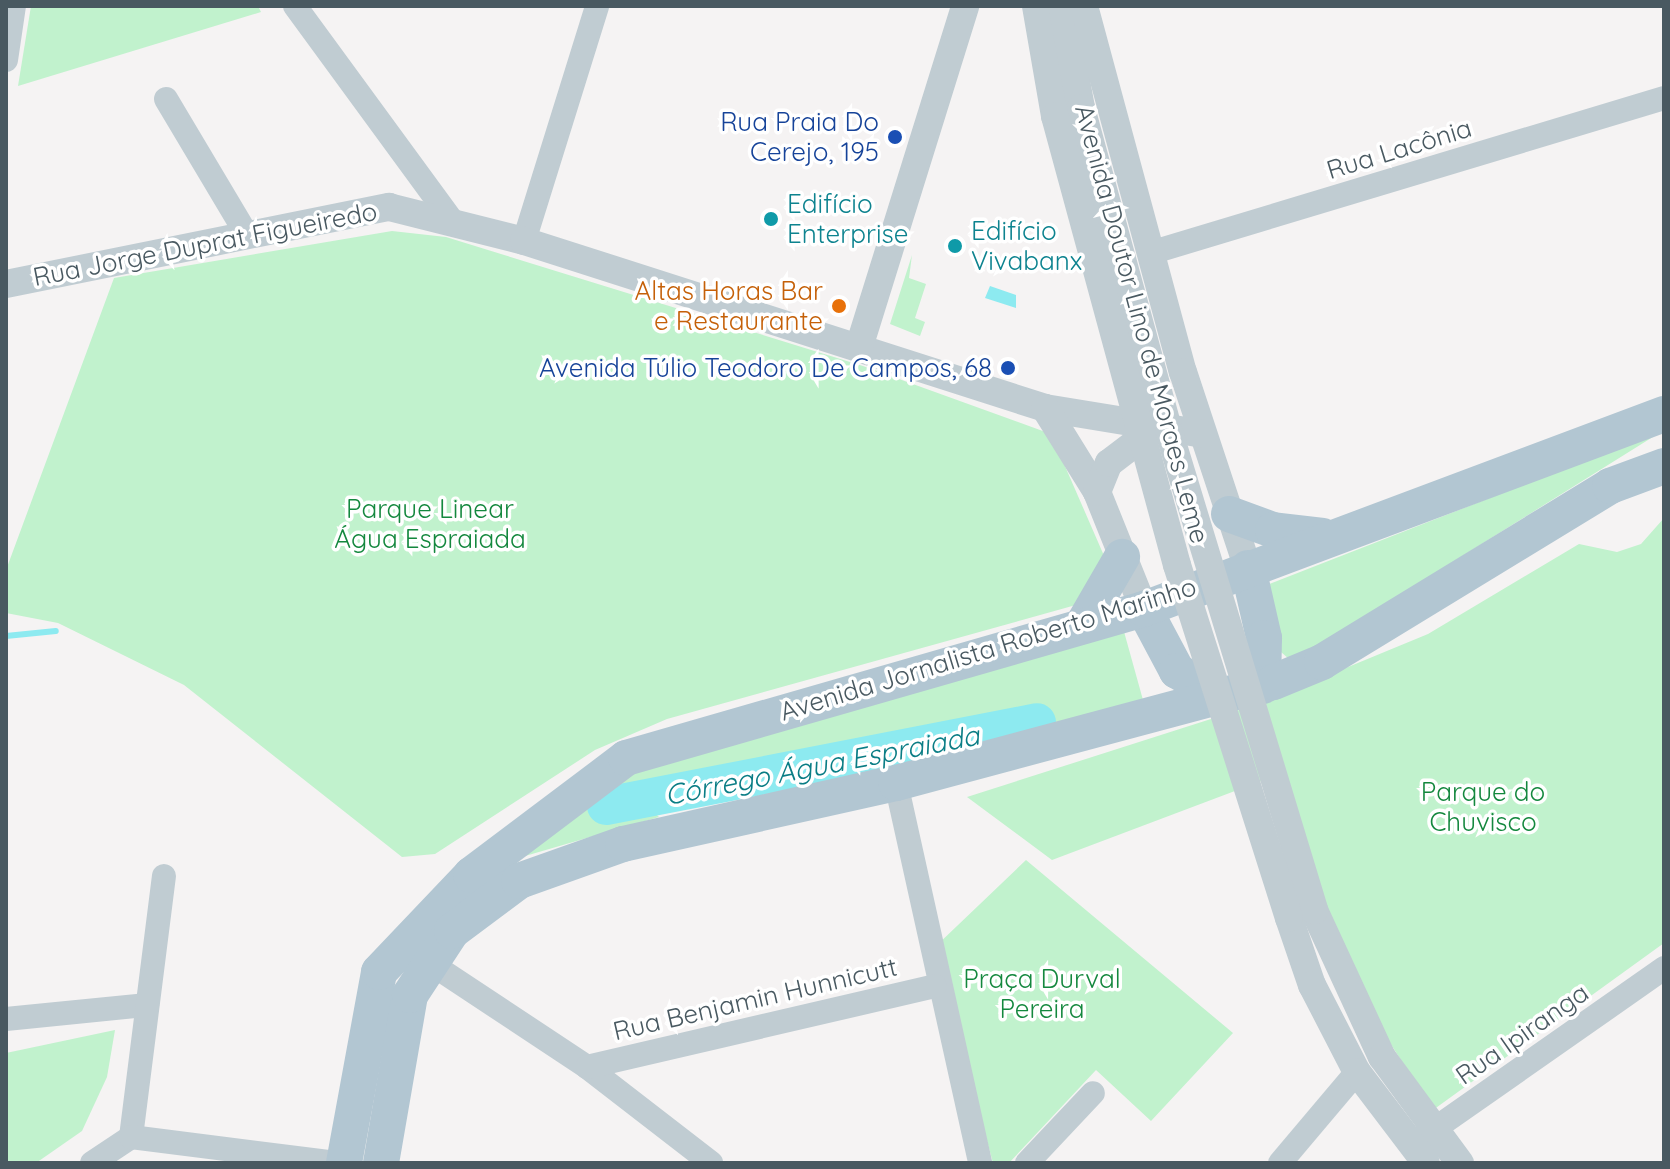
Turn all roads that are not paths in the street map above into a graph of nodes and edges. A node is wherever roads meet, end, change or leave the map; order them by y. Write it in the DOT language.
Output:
graph roads {
  1 [pos="14,6"];
  2 [pos="295,6"];
  3 [pos="597,6"];
  4 [pos="1084,6"];
  5 [pos="967,7"];
  6 [pos="1041,7"];
  7 [pos="6,60"];
  8 [pos="1664,98"];
  9 [pos="166,99"];
  10 [pos="451,219"];
  11 [pos="246,233"];
  12 [pos="524,241"];
  13 [pos="1150,253"];
  14 [pos="6,284"];
  15 [pos="860,344"];
  16 [pos="1045,408"];
  17 [pos="1664,414"];
  18 [pos="1155,428"];
  19 [pos="1203,434"];
  20 [pos="1664,466"];
  21 [pos="1097,492"];
  22 [pos="1229,514"];
  23 [pos="1329,537"];
  24 [pos="1122,557"];
  25 [pos="1248,568"];
  26 [pos="1144,609"];
  27 [pos="1082,626"];
  28 [pos="1263,686"];
  29 [pos="1224,698"];
  30 [pos="896,783"];
  31 [pos="164,876"];
  32 [pos="1301,914"];
  33 [pos="427,961"];
  34 [pos="1664,968"];
  35 [pos="935,986"];
  36 [pos="147,1005"];
  37 [pos="6,1019"];
  38 [pos="587,1067"];
  39 [pos="1357,1072"];
  40 [pos="1093,1093"];
  41 [pos="131,1137"];
  42 [pos="1424,1146"];
  43 [pos="92,1163"];
  44 [pos="341,1163"];
  45 [pos="381,1163"];
  46 [pos="711,1163"];
  47 [pos="980,1163"];
  48 [pos="1027,1163"];
  49 [pos="1280,1163"];
  50 [pos="1460,1163"];
  1 -- 7 [label="street"];
  2 -- 10 [label="street"];
  3 -- 12 [label="street"];
  4 -- 13 [label="street, Avenida Doutor Lino de Moraes Leme"];
  5 -- 15 [label="street"];
  6 -- 32 [label="street, Avenida Doutor Lino de Moraes Leme, bridge"];
  8 -- 13 [label="street, Rua Lacônia"];
  9 -- 11 [label="street"];
  10 -- 11 [label="street, Rua Jorge Duprat Figueiredo"];
  10 -- 12 [label="street, Rua Jorge Duprat Figueiredo"];
  11 -- 14 [label="street, Rua Jorge Duprat Figueiredo"];
  12 -- 15 [label="street, Rua Jorge Duprat Figueiredo"];
  13 -- 19 [label="street, Avenida Doutor Lino de Moraes Leme"];
  15 -- 16 [label="street, Rua Jorge Duprat Figueiredo"];
  16 -- 18 [label="street, Rua Jorge Duprat Figueiredo"];
  16 -- 21 [label="street"];
  17 -- 23 [label="main road, Avenida Jornalista Roberto Marinho"];
  18 -- 19 [label="street, Rua Jorge Duprat Figueiredo"];
  18 -- 21 [label="street"];
  19 -- 22 [label="street, Avenida Doutor Lino de Moraes Leme"];
  20 -- 28 [label="main road"];
  21 -- 24 [label="street"];
  22 -- 23 [label="main road"];
  22 -- 25 [label="street, Avenida Doutor Lino de Moraes Leme"];
  23 -- 25 [label="main road, Avenida Jornalista Roberto Marinho"];
  24 -- 26 [label="street"];
  24 -- 27 [label="main road"];
  25 -- 26 [label="main road, Avenida Jornalista Roberto Marinho"];
  25 -- 28 [label="main road"];
  26 -- 27 [label="main road, Avenida Jornalista Roberto Marinho"];
  26 -- 29 [label="main road"];
  27 -- 44 [label="main road, Avenida Jornalista Roberto Marinho"];
  28 -- 29 [label="main road"];
  29 -- 30 [label="main road"];
  30 -- 33 [label="main road"];
  30 -- 35 [label="street"];
  31 -- 36 [label="street"];
  32 -- 39 [label="street, Avenida Doutor Lino de Moraes Leme"];
  32 -- 42 [label="street, Avenida Doutor Lino de Moraes Leme"];
  33 -- 38 [label="street"];
  33 -- 45 [label="main road"];
  34 -- 42 [label="street, Rua Ipiranga"];
  35 -- 38 [label="street, Rua Benjamin Hunnicutt"];
  35 -- 47 [label="street"];
  36 -- 37 [label="street"];
  36 -- 41 [label="street"];
  38 -- 46 [label="street"];
  39 -- 42 [label="street, Avenida Doutor Lino de Moraes Leme"];
  39 -- 49 [label="street"];
  40 -- 48 [label="street"];
  41 -- 43 [label="street"];
  41 -- 44 [label="street"];
  42 -- 50 [label="street, Avenida Doutor Lino de Moraes Leme"];
}
